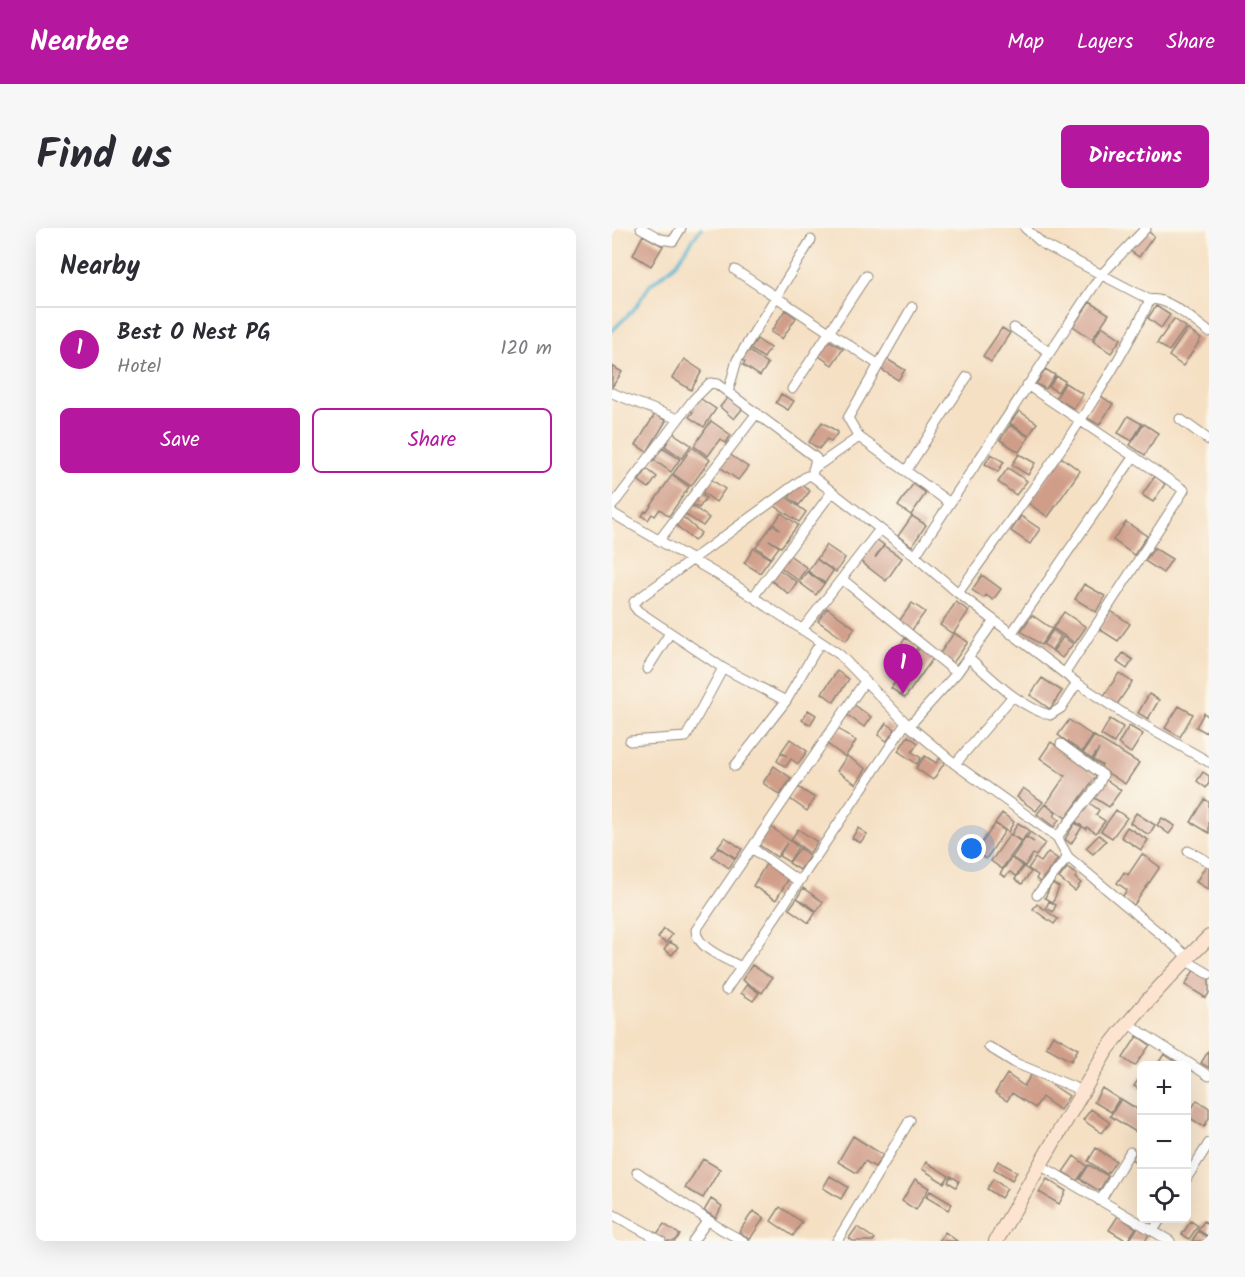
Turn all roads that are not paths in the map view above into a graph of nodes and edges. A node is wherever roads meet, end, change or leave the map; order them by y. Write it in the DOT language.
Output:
graph roads {
  1 [pos="641,228"];
  2 [pos="681,228"];
  3 [pos="1025,228"];
  4 [pos="1146,228"];
  5 [pos="811,240"];
  6 [pos="735,270"];
  7 [pos="1101,275"];
  8 [pos="866,276"];
  9 [pos="776,297"];
  10 [pos="1150,300"];
  11 [pos="912,307"];
  12 [pos="1014,328"];
  13 [pos="829,332"];
  14 [pos="1209,332"];
  15 [pos="1049,352"];
  16 [pos="879,365"];
  17 [pos="967,377"];
  18 [pos="1027,385"];
  19 [pos="792,389"];
  20 [pos="728,392"];
  21 [pos="612,393"];
  22 [pos="757,413"];
  23 [pos="1180,419"];
  24 [pos="678,420"];
  25 [pos="1081,420"];
  26 [pos="860,437"];
  27 [pos="1209,440"];
  28 [pos="1134,456"];
  29 [pos="906,471"];
  30 [pos="812,473"];
  31 [pos="832,492"];
  32 [pos="950,504"];
  33 [pos="612,506"];
  34 [pos="612,513"];
  35 [pos="880,529"];
  36 [pos="660,539"];
  37 [pos="915,556"];
  38 [pos="692,558"];
  39 [pos="842,579"];
  40 [pos="958,594"];
  41 [pos="753,597"];
  42 [pos="994,621"];
  43 [pos="802,630"];
  44 [pos="670,633"];
  45 [pos="1011,634"];
  46 [pos="820,643"];
  47 [pos="969,658"];
  48 [pos="723,668"];
  49 [pos="647,669"];
  50 [pos="957,673"];
  51 [pos="1065,673"];
  52 [pos="865,681"];
  53 [pos="1077,683"];
  54 [pos="1013,696"];
  55 [pos="786,701"];
  56 [pos="908,724"];
  57 [pos="630,741"];
  58 [pos="1061,744"];
  59 [pos="1209,762"];
  60 [pos="956,764"];
  61 [pos="735,766"];
  62 [pos="1057,837"];
  63 [pos="752,848"];
  64 [pos="1188,851"];
  65 [pos="1068,857"];
  66 [pos="1209,862"];
  67 [pos="798,881"];
  68 [pos="1037,895"];
  69 [pos="1209,938"];
  70 [pos="1187,959"];
  71 [pos="741,967"];
  72 [pos="1209,974"];
  73 [pos="726,990"];
  74 [pos="1127,1023"];
  75 [pos="989,1047"];
  76 [pos="1182,1061"];
  77 [pos="1191,1066"];
  78 [pos="1209,1076"];
  79 [pos="1083,1091"];
  80 [pos="910,1120"];
  81 [pos="1209,1143"];
  82 [pos="1130,1152"];
  83 [pos="1040,1165"];
  84 [pos="1191,1171"];
  85 [pos="637,1172"];
  86 [pos="1100,1201"];
  87 [pos="612,1214"];
  88 [pos="708,1220"];
  89 [pos="1156,1236"];
  90 [pos="661,1241"];
  91 [pos="693,1241"];
  92 [pos="743,1241"];
  93 [pos="837,1241"];
  94 [pos="996,1241"];
  95 [pos="1170,1241"];
  1 -- 2 [label="street"];
  3 -- 7 [label="street"];
  4 -- 7 [label="street"];
  5 -- 9 [label="street"];
  6 -- 9 [label="street"];
  7 -- 10 [label="street"];
  7 -- 15 [label="street"];
  8 -- 13 [label="street"];
  9 -- 13 [label="street"];
  9 -- 20 [label="street"];
  10 -- 14 [label="street"];
  10 -- 25 [label="street"];
  11 -- 16 [label="street"];
  12 -- 15 [label="street"];
  13 -- 16 [label="street"];
  13 -- 19 [label="street"];
  15 -- 18 [label="street"];
  16 -- 26 [label="street"];
  17 -- 29 [label="street"];
  18 -- 25 [label="street"];
  18 -- 32 [label="street"];
  20 -- 22 [label="street"];
  20 -- 24 [label="street"];
  21 -- 24 [label="street"];
  22 -- 30 [label="street"];
  22 -- 36 [label="street"];
  23 -- 27 [label="street"];
  24 -- 33 [label="street"];
  25 -- 28 [label="street"];
  25 -- 40 [label="street"];
  26 -- 29 [label="street"];
  26 -- 30 [label="street"];
  28 -- 45 [label="street"];
  28 -- 51 [label="street"];
  29 -- 32 [label="street"];
  30 -- 31 [label="street"];
  30 -- 38 [label="street"];
  31 -- 35 [label="street"];
  31 -- 41 [label="street"];
  32 -- 37 [label="street"];
  34 -- 36 [label="street"];
  35 -- 37 [label="street"];
  35 -- 39 [label="street"];
  36 -- 38 [label="street"];
  37 -- 40 [label="street"];
  38 -- 41 [label="street"];
  38 -- 44 [label="street"];
  39 -- 43 [label="street"];
  39 -- 50 [label="street"];
  40 -- 42 [label="street"];
  41 -- 43 [label="street"];
  42 -- 45 [label="street"];
  42 -- 47 [label="street"];
  43 -- 46 [label="street"];
  44 -- 48 [label="street"];
  44 -- 49 [label="street"];
  45 -- 51 [label="street"];
  46 -- 52 [label="street"];
  46 -- 55 [label="street"];
  47 -- 50 [label="street"];
  47 -- 54 [label="street"];
  48 -- 55 [label="street"];
  48 -- 57 [label="street"];
  50 -- 56 [label="street"];
  51 -- 53 [label="street"];
  52 -- 56 [label="street"];
  52 -- 63 [label="street"];
  53 -- 54 [label="street"];
  53 -- 59 [label="street"];
  54 -- 60 [label="street"];
  55 -- 61 [label="street"];
  56 -- 60 [label="street"];
  56 -- 67 [label="street"];
  58 -- 62 [label="street"];
  60 -- 62 [label="street"];
  62 -- 65 [label="street"];
  63 -- 67 [label="street"];
  63 -- 71 [label="street"];
  64 -- 66 [label="street"];
  65 -- 68 [label="street"];
  65 -- 70 [label="street"];
  67 -- 71 [label="street"];
  69 -- 70 [label="main road"];
  70 -- 72 [label="street"];
  70 -- 74 [label="main road"];
  71 -- 73 [label="street"];
  74 -- 76 [label="street"];
  74 -- 79 [label="main road"];
  75 -- 79 [label="street"];
  77 -- 78 [label="street"];
  79 -- 83 [label="main road"];
  80 -- 93 [label="street"];
  81 -- 84 [label="street"];
  82 -- 86 [label="street"];
  83 -- 86 [label="street"];
  83 -- 94 [label="main road"];
  85 -- 88 [label="street"];
  86 -- 89 [label="street"];
  87 -- 90 [label="street"];
  88 -- 91 [label="street"];
  88 -- 92 [label="street"];
  89 -- 95 [label="street"];
}
